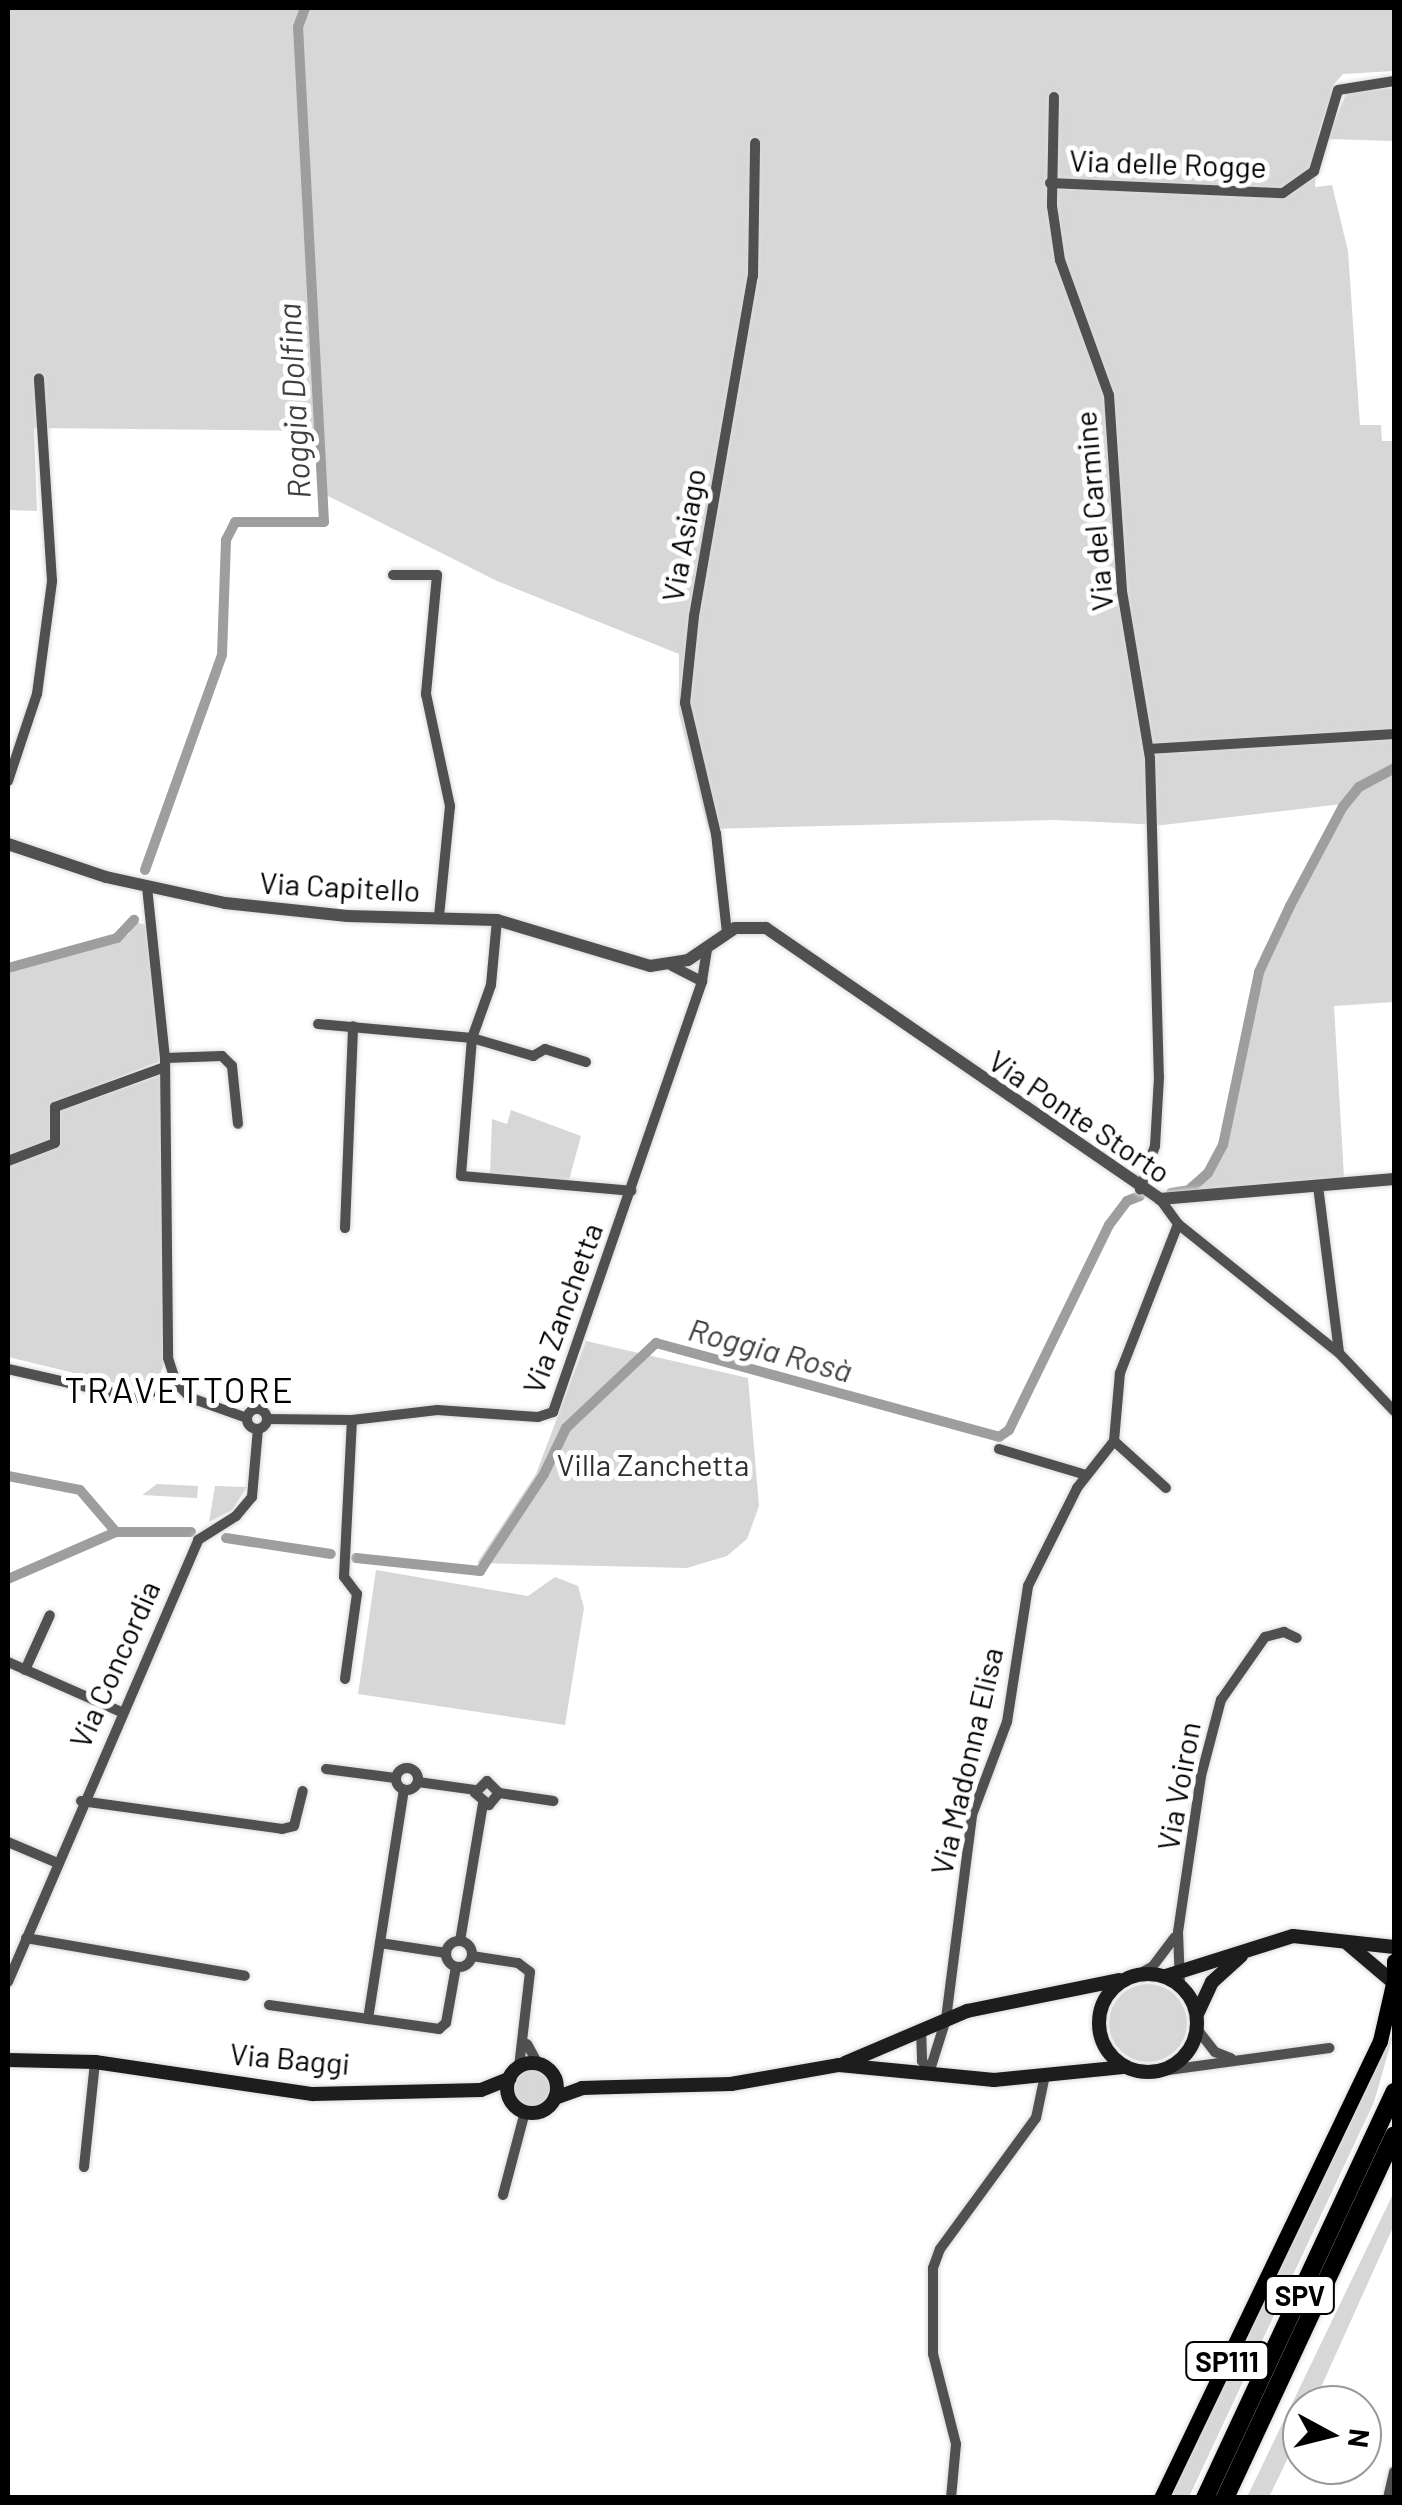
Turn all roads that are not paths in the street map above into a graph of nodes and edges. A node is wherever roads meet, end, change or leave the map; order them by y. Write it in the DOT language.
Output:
graph roads {
  1 [pos="1394,81"];
  2 [pos="1054,97"];
  3 [pos="755,143"];
  4 [pos="1050,183"];
  5 [pos="38,378"];
  6 [pos="393,575"];
  7 [pos="1394,734"];
  8 [pos="1148,749"];
  9 [pos="8,781"];
  10 [pos="8,844"];
  11 [pos="147,887"];
  12 [pos="439,917"];
  13 [pos="498,920"];
  14 [pos="728,933"];
  15 [pos="707,948"];
  16 [pos="672,966"];
  17 [pos="702,981"];
  18 [pos="318,1024"];
  19 [pos="353,1026"];
  20 [pos="472,1038"];
  21 [pos="586,1062"];
  22 [pos="165,1063"];
  23 [pos="238,1124"];
  24 [pos="8,1161"];
  25 [pos="1394,1180"];
  26 [pos="1318,1186"];
  27 [pos="1140,1189"];
  28 [pos="631,1191"];
  29 [pos="1160,1199"];
  30 [pos="1178,1224"];
  31 [pos="345,1228"];
  32 [pos="1339,1353"];
  33 [pos="8,1369"];
  34 [pos="176,1383"];
  35 [pos="1394,1411"];
  36 [pos="247,1418"];
  37 [pos="267,1419"];
  38 [pos="352,1420"];
  39 [pos="258,1429"];
  40 [pos="1114,1441"];
  41 [pos="999,1450"];
  42 [pos="1086,1475"];
  43 [pos="1166,1488"];
  44 [pos="50,1615"];
  45 [pos="1297,1638"];
  46 [pos="8,1662"];
  47 [pos="26,1670"];
  48 [pos="344,1678"];
  49 [pos="119,1711"];
  50 [pos="326,1769"];
  51 [pos="396,1778"];
  52 [pos="418,1782"];
  53 [pos="404,1790"];
  54 [pos="476,1790"];
  55 [pos="303,1791"];
  56 [pos="498,1793"];
  57 [pos="81,1801"];
  58 [pos="553,1801"];
  59 [pos="483,1804"];
  60 [pos="8,1842"];
  61 [pos="55,1862"];
  62 [pos="1178,1932"];
  63 [pos="26,1938"];
  64 [pos="460,1941"];
  65 [pos="1343,1941"];
  66 [pos="380,1944"];
  67 [pos="1258,1944"];
  68 [pos="1394,1946"];
  69 [pos="446,1952"];
  70 [pos="1177,1952"];
  71 [pos="472,1956"];
  72 [pos="1394,1961"];
  73 [pos="456,1967"];
  74 [pos="1200,1967"];
  75 [pos="245,1976"];
  76 [pos="1131,1977"];
  77 [pos="1174,1978"];
  78 [pos="8,1982"];
  79 [pos="1394,1984"];
  80 [pos="269,2004"];
  81 [pos="368,2019"];
  82 [pos="946,2019"];
  83 [pos="1197,2022"];
  84 [pos="1394,2022"];
  85 [pos="921,2029"];
  86 [pos="526,2038"];
  87 [pos="1380,2041"];
  88 [pos="1329,2048"];
  89 [pos="8,2060"];
  90 [pos="1237,2060"];
  91 [pos="95,2062"];
  92 [pos="538,2064"];
  93 [pos="840,2066"];
  94 [pos="1126,2066"];
  95 [pos="930,2070"];
  96 [pos="1161,2070"];
  97 [pos="514,2072"];
  98 [pos="1045,2075"];
  99 [pos="555,2078"];
  100 [pos="582,2088"];
  101 [pos="480,2090"];
  102 [pos="1394,2092"];
  103 [pos="555,2098"];
  104 [pos="510,2100"];
  105 [pos="526,2112"];
  106 [pos="1394,2136"];
  107 [pos="84,2167"];
  108 [pos="502,2195"];
  109 [pos="1394,2472"];
  110 [pos="951,2498"];
  111 [pos="1161,2498"];
  112 [pos="1205,2498"];
  113 [pos="1225,2498"];
  114 [pos="1388,2498"];
  1 -- 4 [label="street, Via delle Rogge"];
  2 -- 4 [label="street, Via del Carmine"];
  3 -- 14 [label="street, Via Asiago"];
  4 -- 8 [label="street, Via del Carmine"];
  5 -- 9 [label="street"];
  6 -- 12 [label="street"];
  7 -- 8 [label="street"];
  8 -- 27 [label="street, Via del Carmine"];
  10 -- 11 [label="street, Via Capitello"];
  11 -- 12 [label="street, Via Capitello"];
  11 -- 22 [label="street"];
  12 -- 13 [label="street, Via Capitello"];
  13 -- 16 [label="street, Via Capitello"];
  13 -- 20 [label="street"];
  14 -- 15 [label="street"];
  14 -- 27 [label="street, Via Ponte Storto"];
  15 -- 16 [label="street"];
  15 -- 17 [label="street, Via Zanchetta"];
  16 -- 17 [label="street, Via Capitello"];
  17 -- 28 [label="street, Via Zanchetta"];
  18 -- 19 [label="street"];
  19 -- 20 [label="street"];
  19 -- 31 [label="street"];
  20 -- 21 [label="street"];
  20 -- 28 [label="street"];
  22 -- 23 [label="street"];
  22 -- 24 [label="street"];
  22 -- 34 [label="street"];
  25 -- 26 [label="street"];
  26 -- 29 [label="street"];
  26 -- 32 [label="street"];
  27 -- 29 [label="street, Via Ponte Storto"];
  28 -- 38 [label="street, Via Zanchetta"];
  29 -- 30 [label="street, Via Ponte Storto"];
  30 -- 32 [label="street, Via Ponte Storto"];
  30 -- 40 [label="street"];
  32 -- 35 [label="street, Via Ponte Storto"];
  33 -- 34 [label="street"];
  34 -- 36 [label="street"];
  36 -- 37 [label="street, Via Zanchetta"];
  36 -- 39 [label="street"];
  37 -- 38 [label="street, Via Zanchetta"];
  37 -- 39 [label="street"];
  38 -- 48 [label="street"];
  39 -- 49 [label="street, Via Concordia"];
  40 -- 42 [label="street, Via Madonna Elisa"];
  40 -- 43 [label="street"];
  41 -- 42 [label="street"];
  42 -- 82 [label="street, Via Madonna Elisa"];
  44 -- 47 [label="street"];
  45 -- 62 [label="street, Via Voiron"];
  46 -- 47 [label="street"];
  47 -- 49 [label="street"];
  49 -- 57 [label="street, Via Concordia"];
  50 -- 51 [label="street"];
  51 -- 52 [label="street"];
  51 -- 53 [label="street"];
  52 -- 53 [label="street"];
  52 -- 54 [label="street"];
  53 -- 66 [label="street"];
  54 -- 56 [label="street"];
  54 -- 59 [label="street"];
  55 -- 57 [label="street"];
  56 -- 58 [label="street"];
  56 -- 59 [label="street"];
  57 -- 61 [label="street, Via Concordia"];
  59 -- 64 [label="street"];
  60 -- 61 [label="street"];
  61 -- 63 [label="street, Via Concordia"];
  62 -- 70 [label="street, Via Voiron"];
  62 -- 76 [label="street"];
  63 -- 75 [label="street"];
  63 -- 78 [label="street, Via Concordia"];
  64 -- 69 [label="street"];
  64 -- 71 [label="street"];
  65 -- 67 [label="main road"];
  65 -- 68 [label="main road"];
  65 -- 79 [label="main road"];
  66 -- 69 [label="street"];
  66 -- 81 [label="street"];
  67 -- 74 [label="main road"];
  67 -- 83 [label="main road"];
  69 -- 73 [label="street"];
  70 -- 74 [label="street"];
  70 -- 77 [label="street, Via Voiron"];
  71 -- 73 [label="street"];
  71 -- 86 [label="street"];
  72 -- 79 [label="main road, SP111"];
  73 -- 81 [label="street"];
  74 -- 77 [label="main road"];
  76 -- 77 [label="main road"];
  76 -- 82 [label="main road"];
  76 -- 94 [label="main road"];
  77 -- 83 [label="main road"];
  79 -- 87 [label="main road, SP111"];
  80 -- 81 [label="street"];
  82 -- 85 [label="main road"];
  82 -- 95 [label="street, Via Madonna Elisa"];
  83 -- 90 [label="street"];
  83 -- 96 [label="main road"];
  84 -- 87 [label="main road, SP111"];
  85 -- 93 [label="main road"];
  85 -- 95 [label="street"];
  86 -- 92 [label="street"];
  86 -- 97 [label="street"];
  87 -- 111 [label="main road, SP111"];
  88 -- 90 [label="street"];
  89 -- 91 [label="main road, Via Baggi"];
  90 -- 96 [label="street"];
  91 -- 101 [label="main road, Via Baggi"];
  91 -- 107 [label="street"];
  92 -- 97 [label="main road, Via Baggi"];
  92 -- 99 [label="main road"];
  93 -- 95 [label="main road"];
  93 -- 100 [label="main road"];
  94 -- 96 [label="main road"];
  94 -- 98 [label="main road"];
  95 -- 98 [label="main road"];
  97 -- 101 [label="main road, Via Baggi"];
  97 -- 104 [label="main road"];
  98 -- 110 [label="street"];
  99 -- 100 [label="main road"];
  99 -- 103 [label="main road"];
  100 -- 103 [label="main road"];
  101 -- 104 [label="main road, Via Baggi"];
  102 -- 112 [label="highway, SPV"];
  103 -- 105 [label="main road"];
  104 -- 105 [label="main road, Via Baggi"];
  105 -- 108 [label="street"];
  106 -- 113 [label="highway, SPV"];
  109 -- 114 [label="street"];
}
